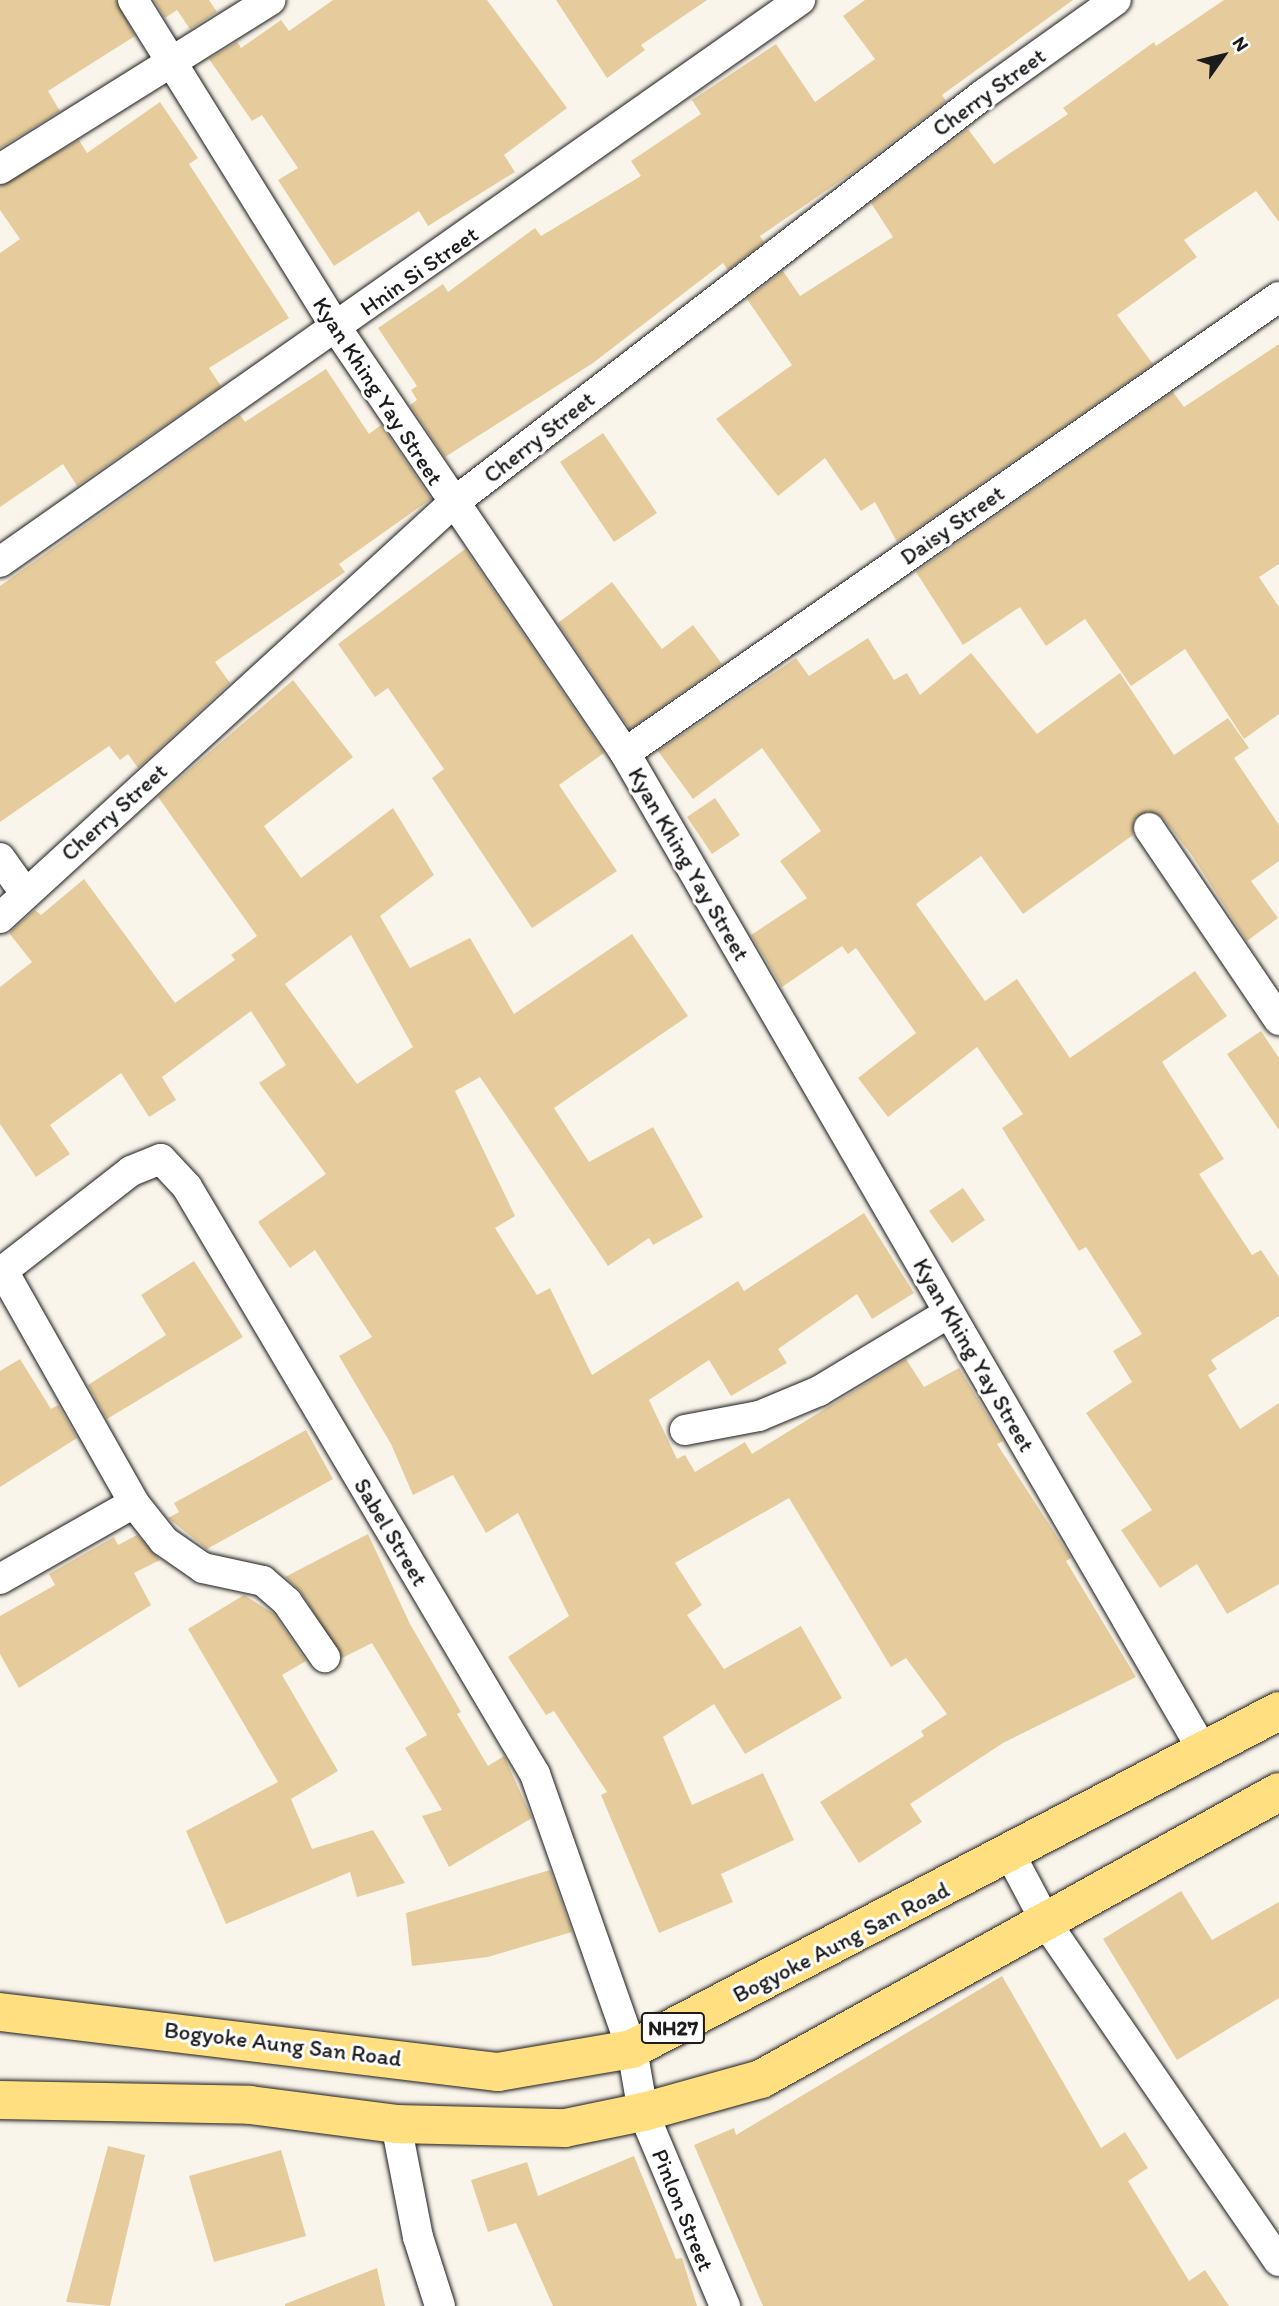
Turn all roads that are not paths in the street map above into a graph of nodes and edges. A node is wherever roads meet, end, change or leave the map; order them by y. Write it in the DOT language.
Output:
graph roads {
  1 [pos="133,0"];
  2 [pos="270,0"];
  3 [pos="800,0"];
  4 [pos="1115,0"];
  5 [pos="172,64"];
  6 [pos="0,169"];
  7 [pos="1279,297"];
  8 [pos="337,329"];
  9 [pos="452,504"];
  10 [pos="0,562"];
  11 [pos="625,753"];
  12 [pos="1149,828"];
  13 [pos="0,858"];
  14 [pos="25,893"];
  15 [pos="0,918"];
  16 [pos="1279,1020"];
  17 [pos="1,1272"];
  18 [pos="949,1313"];
  19 [pos="685,1430"];
  20 [pos="134,1503"];
  21 [pos="0,1579"];
  22 [pos="325,1657"];
  23 [pos="1279,1711"];
  24 [pos="1205,1754"];
  25 [pos="1279,1792"];
  26 [pos="1011,1856"];
  27 [pos="1047,1924"];
  28 [pos="0,2012"];
  29 [pos="632,2049"];
  30 [pos="0,2100"];
  31 [pos="643,2112"];
  32 [pos="396,2124"];
  33 [pos="1279,2261"];
  34 [pos="440,2306"];
  35 [pos="725,2306"];
  1 -- 5 [label="street, Kyan Khing Yay Street"];
  2 -- 5 [label="street"];
  3 -- 8 [label="street, Hnin Si Street"];
  4 -- 9 [label="street, Cherry Street"];
  5 -- 6 [label="street"];
  5 -- 8 [label="street, Kyan Khing Yay Street"];
  7 -- 11 [label="street, Daisy Street"];
  8 -- 9 [label="street, Kyan Khing Yay Street"];
  8 -- 10 [label="street, Hnin Si Street"];
  9 -- 11 [label="street, Kyan Khing Yay Street"];
  9 -- 14 [label="street, Cherry Street"];
  11 -- 18 [label="street, Kyan Khing Yay Street"];
  12 -- 16 [label="street"];
  13 -- 14 [label="street"];
  14 -- 15 [label="street, Cherry Street"];
  17 -- 20 [label="street"];
  17 -- 29 [label="street, Sabel Street"];
  18 -- 19 [label="street"];
  18 -- 24 [label="street, Kyan Khing Yay Street"];
  20 -- 21 [label="street"];
  20 -- 22 [label="street"];
  23 -- 24 [label="highway, Bogyoke Aung San Road / NH27"];
  24 -- 26 [label="highway, Bogyoke Aung San Road / NH27"];
  25 -- 27 [label="highway"];
  26 -- 27 [label="street"];
  26 -- 29 [label="highway, Bogyoke Aung San Road / NH27"];
  27 -- 31 [label="highway"];
  27 -- 33 [label="street"];
  28 -- 29 [label="highway, Bogyoke Aung San Road / NH27"];
  29 -- 31 [label="street, Sabel Street"];
  30 -- 32 [label="highway"];
  31 -- 32 [label="highway"];
  31 -- 35 [label="street, Pinlon Street"];
  32 -- 34 [label="street"];
}
